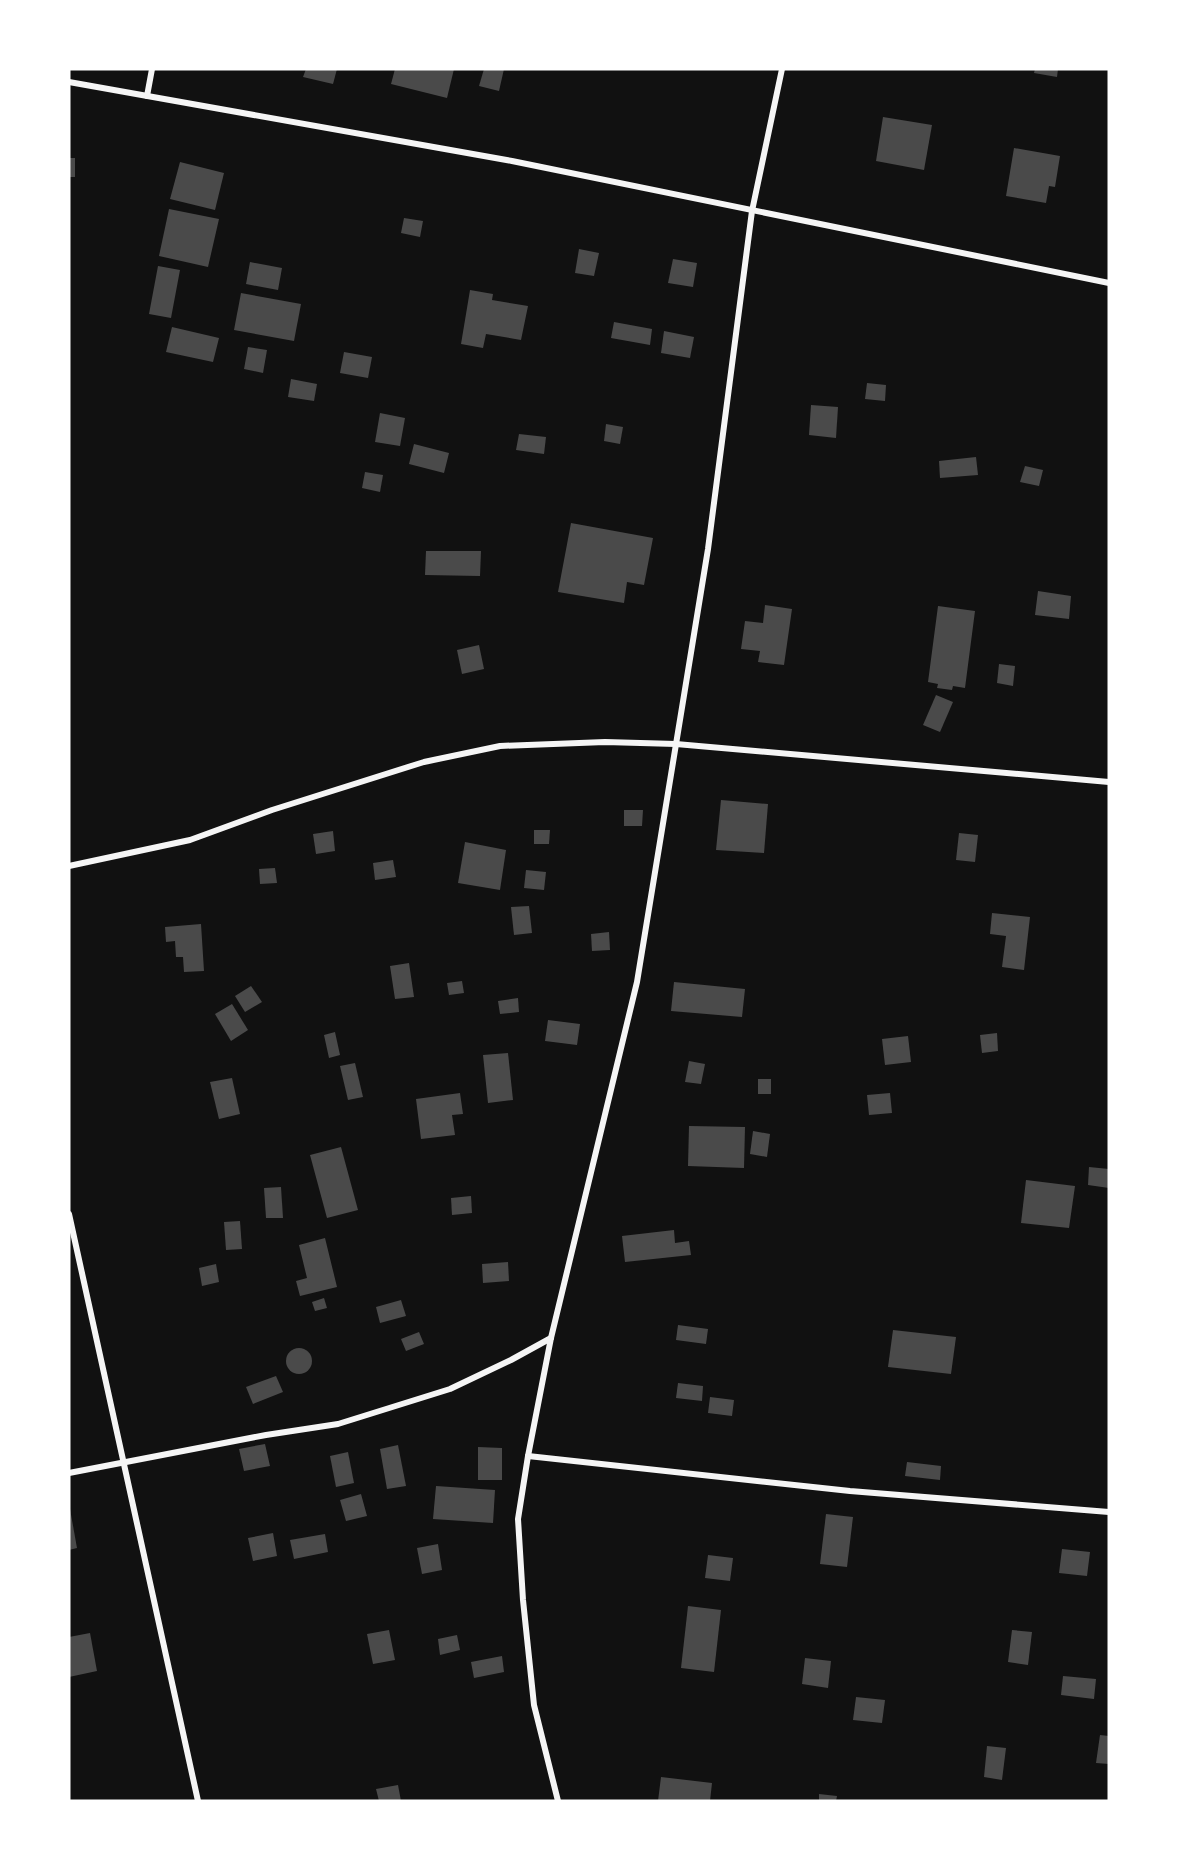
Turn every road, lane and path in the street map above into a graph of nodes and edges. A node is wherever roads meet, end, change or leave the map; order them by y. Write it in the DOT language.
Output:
graph roads {
  1 [pos="152,69"];
  2 [pos="782,69"];
  3 [pos="69,82"];
  4 [pos="147,96"];
  5 [pos="752,211"];
  6 [pos="1109,283"];
  7 [pos="676,744"];
  8 [pos="1109,783"];
  9 [pos="69,866"];
  10 [pos="69,1214"];
  11 [pos="551,1338"];
  12 [pos="528,1456"];
  13 [pos="123,1464"];
  14 [pos="69,1473"];
  15 [pos="1109,1512"];
  16 [pos="198,1801"];
  17 [pos="558,1801"];
  1 -- 4 [label="street"];
  2 -- 5 [label="street"];
  3 -- 4 [label="street"];
  4 -- 5 [label="street"];
  5 -- 6 [label="street"];
  5 -- 7 [label="street"];
  7 -- 8 [label="street"];
  7 -- 9 [label="street"];
  7 -- 11 [label="street"];
  10 -- 13 [label="street"];
  11 -- 12 [label="street"];
  11 -- 13 [label="street"];
  12 -- 15 [label="street"];
  12 -- 17 [label="street"];
  13 -- 14 [label="street"];
  13 -- 16 [label="street"];
}
